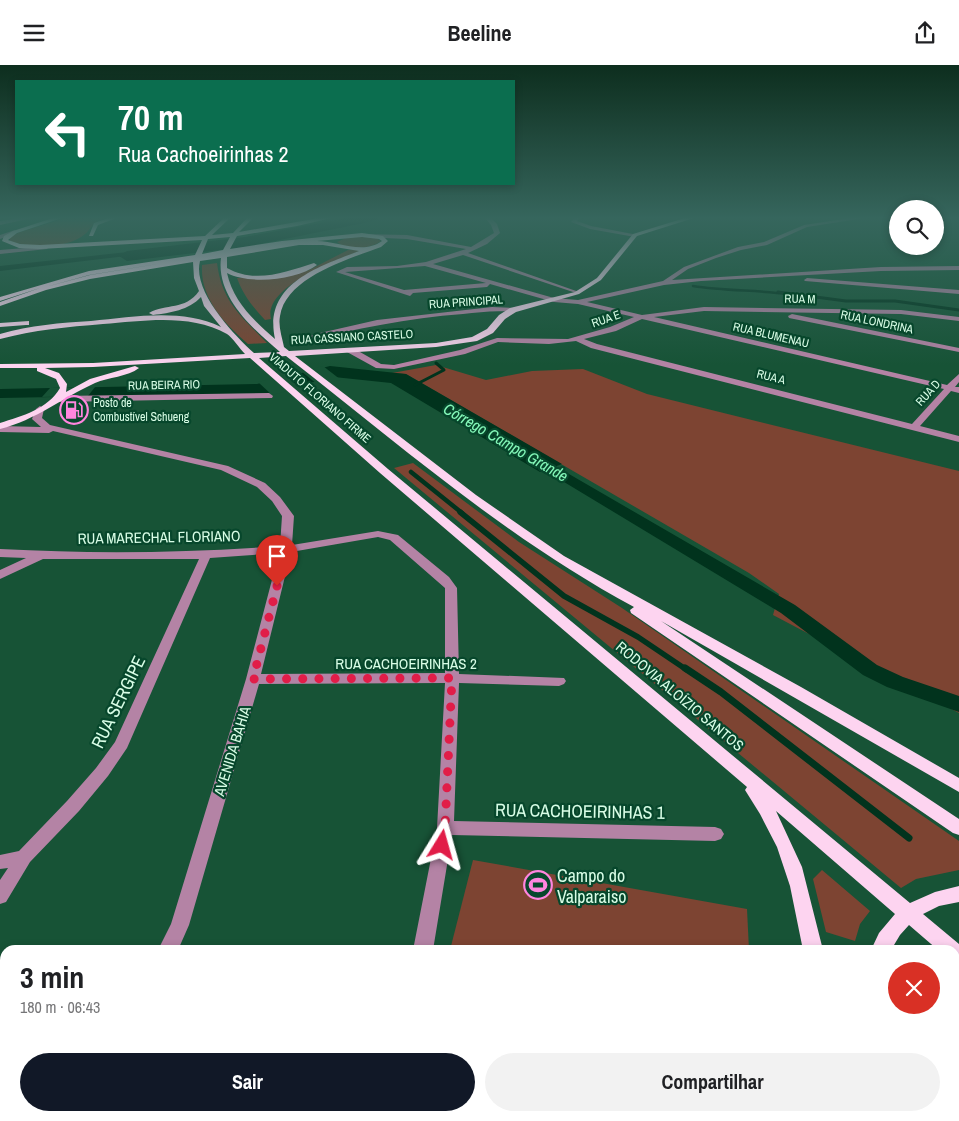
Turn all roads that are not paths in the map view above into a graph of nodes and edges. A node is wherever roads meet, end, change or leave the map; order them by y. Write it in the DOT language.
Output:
graph roads {
  1 [pos="130,266"];
  2 [pos="148,266"];
  3 [pos="195,266"];
  4 [pos="223,266"];
  5 [pos="225,266"];
  6 [pos="312,266"];
  7 [pos="331,266"];
  8 [pos="390,266"];
  9 [pos="433,266"];
  10 [pos="497,266"];
  11 [pos="609,266"];
  12 [pos="690,266"];
  13 [pos="959,268"];
  14 [pos="793,275"];
  15 [pos="664,283"];
  16 [pos="494,284"];
  17 [pos="201,292"];
  18 [pos="403,292"];
  19 [pos="959,292"];
  20 [pos="23,295"];
  21 [pos="420,297"];
  22 [pos="578,297"];
  23 [pos="0,299"];
  24 [pos="554,300"];
  25 [pos="0,304"];
  26 [pos="760,309"];
  27 [pos="513,310"];
  28 [pos="641,317"];
  29 [pos="959,319"];
  30 [pos="44,322"];
  31 [pos="0,325"];
  32 [pos="0,337"];
  33 [pos="232,337"];
  34 [pos="577,339"];
  35 [pos="301,340"];
  36 [pos="278,343"];
  37 [pos="350,350"];
  38 [pos="959,350"];
  39 [pos="182,359"];
  40 [pos="0,366"];
  41 [pos="11,367"];
  42 [pos="959,377"];
  43 [pos="955,389"];
  44 [pos="60,396"];
  45 [pos="269,396"];
  46 [pos="40,409"];
  47 [pos="915,426"];
  48 [pos="0,428"];
  49 [pos="74,433"];
  50 [pos="959,439"];
  51 [pos="384,471"];
  52 [pos="286,549"];
  53 [pos="0,553"];
  54 [pos="41,555"];
  55 [pos="206,555"];
  56 [pos="562,560"];
  57 [pos="0,575"];
  58 [pos="452,678"];
  59 [pos="253,679"];
  60 [pos="559,681"];
  61 [pos="742,774"];
  62 [pos="959,786"];
  63 [pos="959,827"];
  64 [pos="445,828"];
  65 [pos="715,834"];
  66 [pos="24,857"];
  67 [pos="0,862"];
  68 [pos="959,894"];
  69 [pos="0,896"];
  70 [pos="911,914"];
  71 [pos="170,945"];
  72 [pos="424,945"];
  73 [pos="812,945"];
  74 [pos="884,945"];
  75 [pos="946,945"];
  1 -- 23 [label="main road"];
  2 -- 20 [label="main road"];
  3 -- 17 [label="main road"];
  4 -- 36 [label="main road, VIADUTO FLORIANO FIRME"];
  5 -- 6 [label="main road"];
  7 -- 36 [label="main road"];
  8 -- 18 [label="street"];
  9 -- 16 [label="street"];
  10 -- 22 [label="street"];
  11 -- 22 [label="main road"];
  12 -- 15 [label="street"];
  13 -- 14 [label="street"];
  14 -- 15 [label="street"];
  14 -- 19 [label="street"];
  15 -- 22 [label="street"];
  16 -- 18 [label="street"];
  16 -- 24 [label="street"];
  17 -- 30 [label="main road"];
  17 -- 33 [label="main road"];
  18 -- 21 [label="street"];
  20 -- 25 [label="main road"];
  20 -- 30 [label="main road"];
  22 -- 24 [label="street"];
  22 -- 28 [label="street, RUA BLUMENAU"];
  24 -- 27 [label="main road, RUA PRINCIPAL"];
  26 -- 28 [label="street, RUA M"];
  26 -- 29 [label="street, RUA M"];
  26 -- 38 [label="street, RUA LONDRINA"];
  27 -- 35 [label="street, RUA PRINCIPAL"];
  27 -- 37 [label="main road, RUA CASSIANO CASTELO"];
  28 -- 34 [label="street, RUA E"];
  28 -- 43 [label="street, RUA BLUMENAU"];
  30 -- 31 [label="main road"];
  32 -- 33 [label="main road"];
  33 -- 51 [label="main road, VIADUTO FLORIANO FIRME"];
  34 -- 37 [label="street, RUA E"];
  34 -- 47 [label="street, RUA A"];
  36 -- 56 [label="main road, VIADUTO FLORIANO FIRME"];
  37 -- 39 [label="main road, RUA CASSIANO CASTELO"];
  39 -- 41 [label="main road, RUA CASSIANO CASTELO"];
  39 -- 44 [label="main road, RUA CASSIANO CASTELO"];
  40 -- 41 [label="main road"];
  41 -- 44 [label="main road"];
  42 -- 43 [label="street, RUA D"];
  43 -- 47 [label="street, RUA D"];
  44 -- 45 [label="street, RUA BEIRA RIO"];
  44 -- 46 [label="main road, RUA CASSIANO CASTELO"];
  46 -- 48 [label="main road, RUA CASSIANO CASTELO"];
  46 -- 49 [label="street, AVENIDA BAHIA"];
  47 -- 50 [label="street, RUA A"];
  48 -- 49 [label="street, AVENIDA BAHIA"];
  49 -- 52 [label="street, AVENIDA BAHIA"];
  51 -- 61 [label="main road, RODOVIA ALOÍZIO SANTOS"];
  52 -- 55 [label="street, RUA MARECHAL FLORIANO"];
  52 -- 58 [label="street, RUA MARECHAL FLORIANO"];
  52 -- 59 [label="street, AVENIDA BAHIA"];
  53 -- 54 [label="street"];
  54 -- 55 [label="street, RUA MARECHAL FLORIANO"];
  54 -- 57 [label="street, RUA MARECHAL FLORIANO"];
  55 -- 66 [label="street, RUA SERGIPE"];
  56 -- 62 [label="main road"];
  56 -- 63 [label="main road"];
  58 -- 59 [label="street, RUA CACHOEIRINHAS 2"];
  58 -- 60 [label="street, RUA CACHOEIRINHAS 2"];
  58 -- 64 [label="street"];
  59 -- 71 [label="street, AVENIDA BAHIA"];
  61 -- 70 [label="main road, RODOVIA ALOÍZIO SANTOS"];
  61 -- 73 [label="main road"];
  64 -- 65 [label="street, RUA CACHOEIRINHAS 1"];
  64 -- 72 [label="street"];
  66 -- 67 [label="street"];
  66 -- 69 [label="street, RUA SERGIPE"];
  68 -- 70 [label="main road"];
  70 -- 74 [label="main road"];
  70 -- 75 [label="main road, RODOVIA ALOÍZIO SANTOS"];
}
